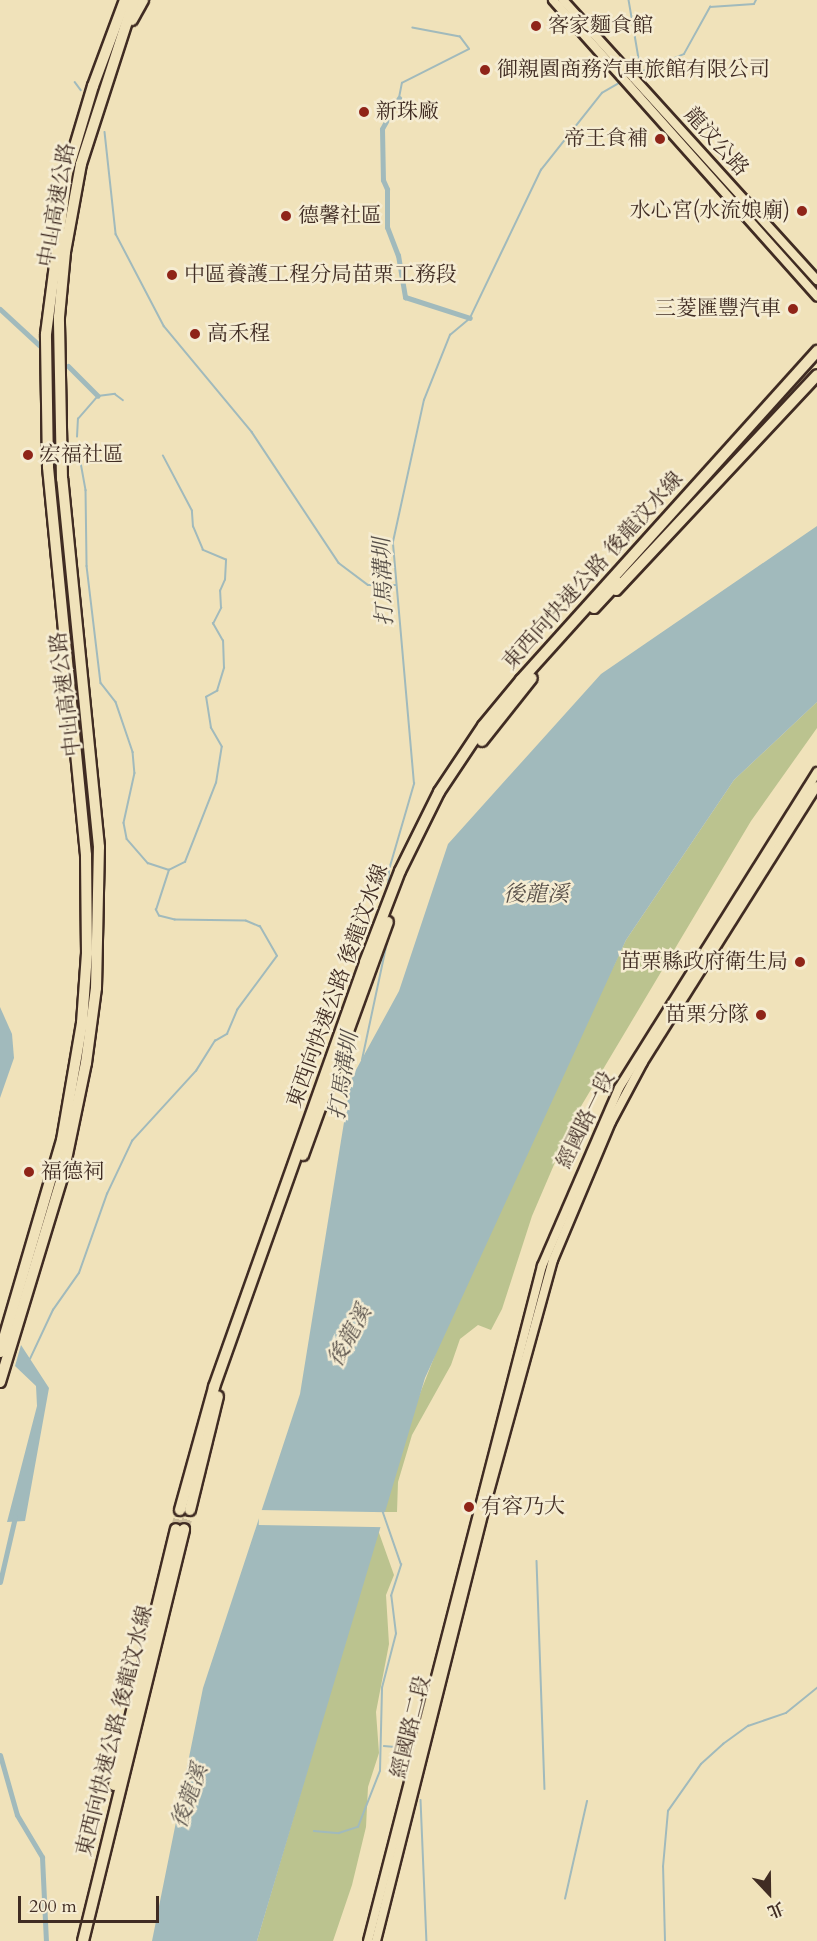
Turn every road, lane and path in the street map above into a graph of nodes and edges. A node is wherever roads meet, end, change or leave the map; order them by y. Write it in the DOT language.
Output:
graph roads {
  1 [pos="126,0"];
  2 [pos="134,0"];
  3 [pos="143,0"];
  4 [pos="560,2"];
  5 [pos="117,50"];
  6 [pos="659,111"];
  7 [pos="817,280"];
  8 [pos="817,296"];
  9 [pos="817,343"];
  10 [pos="817,351"];
  11 [pos="817,361"];
  12 [pos="817,375"];
  13 [pos="598,593"];
  14 [pos="593,609"];
  15 [pos="817,772"];
  16 [pos="817,786"];
  17 [pos="10,1333"];
  18 [pos="0,1352"];
  19 [pos="0,1382"];
  20 [pos="478,1522"];
  21 [pos="77,1941"];
  22 [pos="84,1941"];
  23 [pos="369,1941"];
  24 [pos="375,1941"];
  1 -- 17 [label="highway, 中山高速公路"];
  2 -- 5 [label="highway, 中山高速公路"];
  3 -- 5 [label="highway"];
  4 -- 6 [label="main road"];
  5 -- 17 [label="highway, 中山高速公路"];
  6 -- 7 [label="main road, 龍汶公路"];
  6 -- 8 [label="main road, 龍汶公路"];
  9 -- 13 [label="highway"];
  10 -- 13 [label="highway, 東西向快速公路 後龍汶水線"];
  11 -- 14 [label="highway, 東西向快速公路 後龍汶水線"];
  12 -- 14 [label="highway"];
  13 -- 14 [label="highway, 東西向快速公路 後龍汶水線"];
  15 -- 20 [label="main road, 經國路一段"];
  16 -- 20 [label="main road, 經國路一段"];
  17 -- 18 [label="highway, 中山高速公路"];
  17 -- 19 [label="highway, 中山高速公路"];
  20 -- 23 [label="main road, 經國路二段"];
  20 -- 24 [label="main road, 經國路二段"];
  21 -- 22 [label="highway, 東西向快速公路 後龍汶水線"];
}
